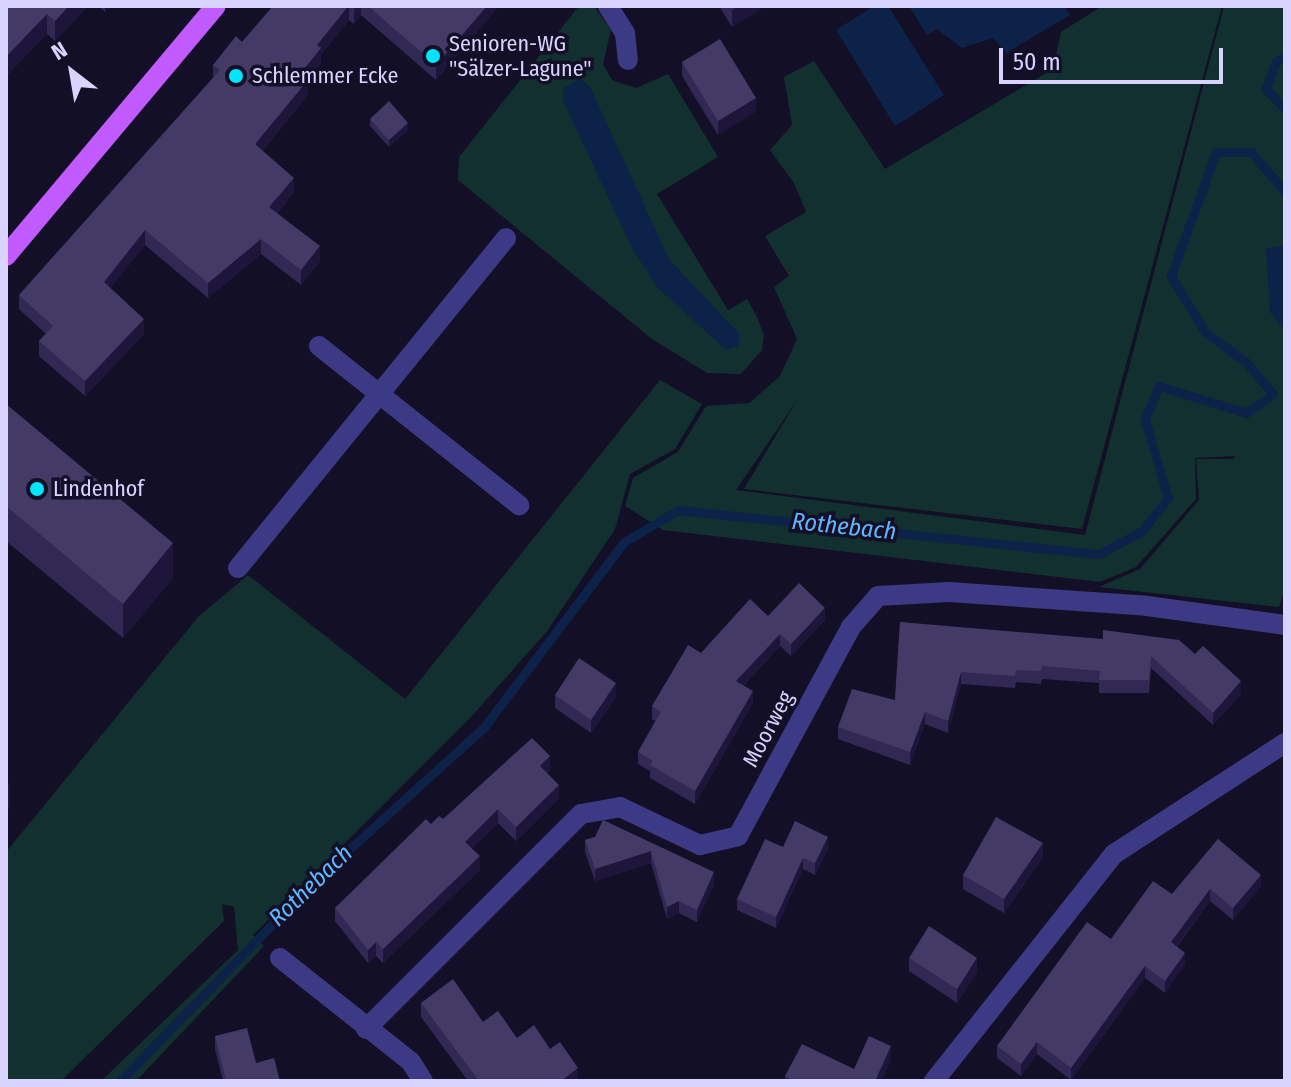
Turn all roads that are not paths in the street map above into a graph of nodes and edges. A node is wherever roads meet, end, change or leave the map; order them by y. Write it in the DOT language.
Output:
graph roads {
  1 [pos="216,6"];
  2 [pos="608,6"];
  3 [pos="628,60"];
  4 [pos="506,238"];
  5 [pos="6,256"];
  6 [pos="319,346"];
  7 [pos="379,394"];
  8 [pos="519,505"];
  9 [pos="238,568"];
  10 [pos="1285,625"];
  11 [pos="1285,743"];
  12 [pos="280,958"];
  13 [pos="366,1029"];
  14 [pos="423,1081"];
  15 [pos="934,1081"];
  1 -- 5 [label="main road"];
  2 -- 3 [label="street"];
  4 -- 7 [label="street"];
  6 -- 7 [label="street"];
  7 -- 8 [label="street"];
  7 -- 9 [label="street"];
  10 -- 13 [label="street, Moorweg"];
  11 -- 15 [label="street"];
  12 -- 13 [label="street"];
  13 -- 14 [label="street"];
}
